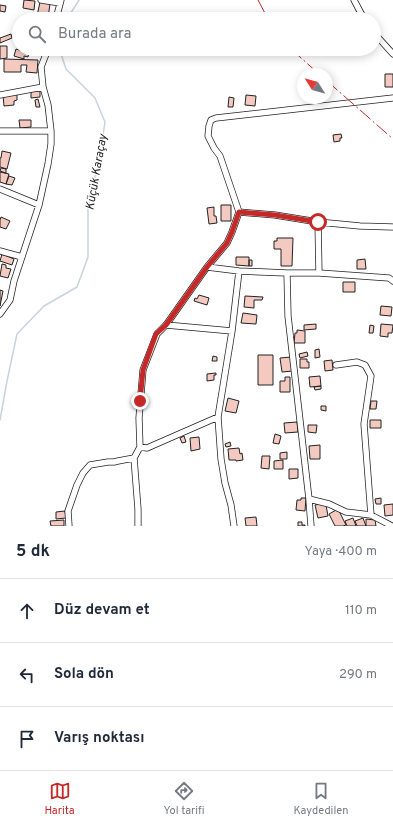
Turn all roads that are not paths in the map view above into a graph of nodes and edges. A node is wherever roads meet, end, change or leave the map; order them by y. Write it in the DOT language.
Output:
graph roads {
  1 [pos="41,0"];
  2 [pos="354,0"];
  3 [pos="60,1"];
  4 [pos="58,12"];
  5 [pos="360,12"];
  6 [pos="381,41"];
  7 [pos="393,54"];
  8 [pos="45,56"];
  9 [pos="43,87"];
  10 [pos="0,95"];
  11 [pos="393,98"];
  12 [pos="0,131"];
  13 [pos="52,131"];
  14 [pos="0,189"];
  15 [pos="39,205"];
  16 [pos="239,212"];
  17 [pos="318,222"];
  18 [pos="393,227"];
  19 [pos="0,251"];
  20 [pos="22,258"];
  21 [pos="207,267"];
  22 [pos="239,271"];
  23 [pos="287,273"];
  24 [pos="319,273"];
  25 [pos="393,281"];
  26 [pos="1,313"];
  27 [pos="166,325"];
  28 [pos="232,331"];
  29 [pos="336,365"];
  30 [pos="218,417"];
  31 [pos="140,447"];
  32 [pos="134,458"];
  33 [pos="309,499"];
  34 [pos="370,515"];
  35 [pos="69,526"];
  36 [pos="138,526"];
  37 [pos="234,526"];
  38 [pos="311,526"];
  39 [pos="392,526"];
  1 -- 3 [label="street"];
  2 -- 5 [label="street"];
  3 -- 4 [label="street"];
  6 -- 7 [label="street"];
  8 -- 9 [label="street"];
  9 -- 10 [label="street"];
  9 -- 13 [label="street"];
  11 -- 16 [label="street"];
  12 -- 13 [label="street"];
  13 -- 15 [label="street"];
  14 -- 15 [label="street"];
  15 -- 20 [label="street"];
  16 -- 17 [label="street"];
  16 -- 21 [label="street"];
  17 -- 18 [label="street"];
  17 -- 24 [label="street"];
  19 -- 20 [label="street"];
  20 -- 26 [label="street"];
  21 -- 22 [label="street"];
  21 -- 27 [label="street"];
  22 -- 23 [label="street"];
  22 -- 28 [label="street"];
  23 -- 24 [label="street"];
  23 -- 33 [label="street"];
  24 -- 25 [label="street"];
  27 -- 28 [label="street"];
  27 -- 31 [label="street"];
  28 -- 30 [label="street"];
  29 -- 34 [label="street"];
  30 -- 31 [label="street"];
  30 -- 37 [label="street"];
  31 -- 32 [label="street"];
  32 -- 35 [label="street"];
  32 -- 36 [label="street"];
  33 -- 34 [label="street"];
  33 -- 38 [label="street"];
  34 -- 39 [label="street"];
}
